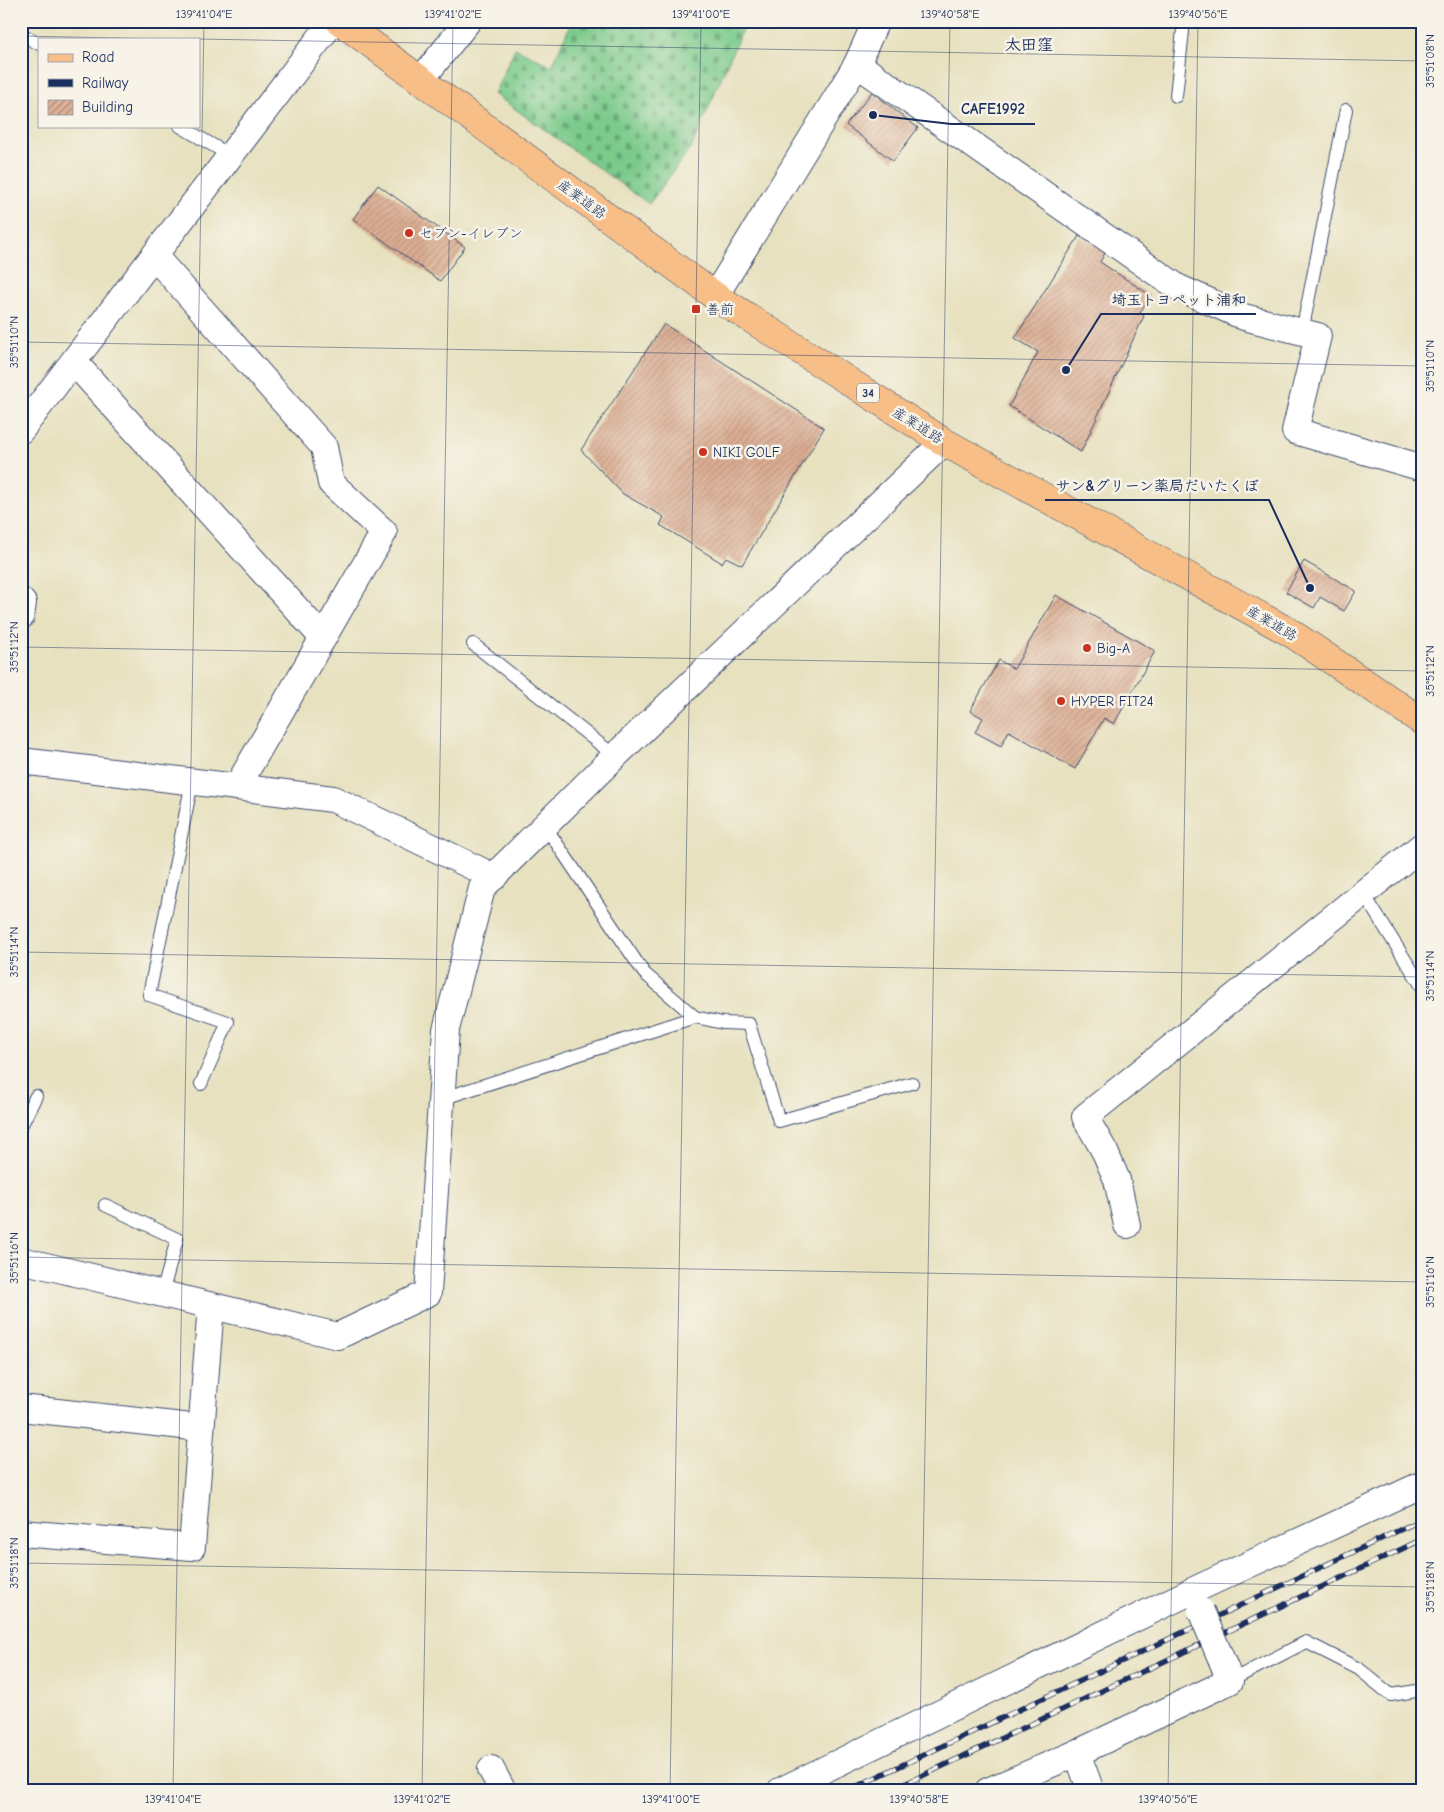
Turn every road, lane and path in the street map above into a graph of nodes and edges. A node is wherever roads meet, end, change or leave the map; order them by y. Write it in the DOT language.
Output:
graph roads {
  1 [pos="333,21"];
  2 [pos="340,21"];
  3 [pos="468,21"];
  4 [pos="876,21"];
  5 [pos="1184,21"];
  6 [pos="21,34"];
  7 [pos="38,43"];
  8 [pos="857,64"];
  9 [pos="420,81"];
  10 [pos="1176,96"];
  11 [pos="1346,110"];
  12 [pos="183,128"];
  13 [pos="231,156"];
  14 [pos="155,257"];
  15 [pos="715,296"];
  16 [pos="1302,332"];
  17 [pos="74,362"];
  18 [pos="21,430"];
  19 [pos="944,442"];
  20 [pos="1423,468"];
  21 [pos="21,601"];
  22 [pos="21,616"];
  23 [pos="323,638"];
  24 [pos="473,644"];
  25 [pos="1423,722"];
  26 [pos="615,756"];
  27 [pos="21,761"];
  28 [pos="192,782"];
  29 [pos="237,787"];
  30 [pos="545,826"];
  31 [pos="1423,845"];
  32 [pos="494,877"];
  33 [pos="1363,893"];
  34 [pos="1423,988"];
  35 [pos="695,1017"];
  36 [pos="912,1083"];
  37 [pos="202,1084"];
  38 [pos="36,1096"];
  39 [pos="442,1099"];
  40 [pos="21,1126"];
  41 [pos="105,1205"];
  42 [pos="1127,1225"];
  43 [pos="21,1260"];
  44 [pos="162,1294"];
  45 [pos="211,1306"];
  46 [pos="21,1408"];
  47 [pos="201,1428"];
  48 [pos="1423,1484"];
  49 [pos="21,1533"];
  50 [pos="1196,1601"];
  51 [pos="1227,1674"];
  52 [pos="1423,1690"];
  53 [pos="1076,1753"];
  54 [pos="780,1791"];
  55 [pos="988,1791"];
  56 [pos="1092,1791"];
  1 -- 13 [label="street"];
  2 -- 9 [label="main road, 産業道路 / 34"];
  3 -- 9 [label="street"];
  4 -- 8 [label="street"];
  5 -- 10 [label="lane"];
  6 -- 7 [label="lane"];
  8 -- 15 [label="street"];
  8 -- 16 [label="street"];
  9 -- 15 [label="main road, 産業道路 / 34"];
  11 -- 16 [label="lane"];
  12 -- 13 [label="lane"];
  13 -- 14 [label="street"];
  14 -- 17 [label="street"];
  14 -- 23 [label="street"];
  15 -- 19 [label="main road, 産業道路 / 34"];
  16 -- 20 [label="street"];
  17 -- 18 [label="street"];
  17 -- 23 [label="street"];
  19 -- 25 [label="main road, 産業道路 / 34"];
  19 -- 26 [label="street"];
  21 -- 22 [label="street"];
  23 -- 29 [label="street"];
  24 -- 26 [label="lane"];
  26 -- 30 [label="street"];
  27 -- 28 [label="street"];
  28 -- 29 [label="street"];
  28 -- 37 [label="lane"];
  29 -- 32 [label="street"];
  30 -- 32 [label="street"];
  30 -- 35 [label="lane"];
  31 -- 33 [label="street"];
  32 -- 39 [label="street"];
  33 -- 34 [label="lane"];
  33 -- 42 [label="street"];
  35 -- 36 [label="lane"];
  35 -- 39 [label="lane"];
  38 -- 40 [label="lane"];
  39 -- 45 [label="street"];
  41 -- 44 [label="lane"];
  43 -- 44 [label="street"];
  44 -- 45 [label="street"];
  45 -- 47 [label="street"];
  46 -- 47 [label="street"];
  47 -- 49 [label="street"];
  48 -- 50 [label="street"];
  50 -- 51 [label="street, bridge"];
  50 -- 54 [label="street"];
  51 -- 52 [label="lane"];
  51 -- 53 [label="street"];
  53 -- 55 [label="street"];
  53 -- 56 [label="street"];
}
